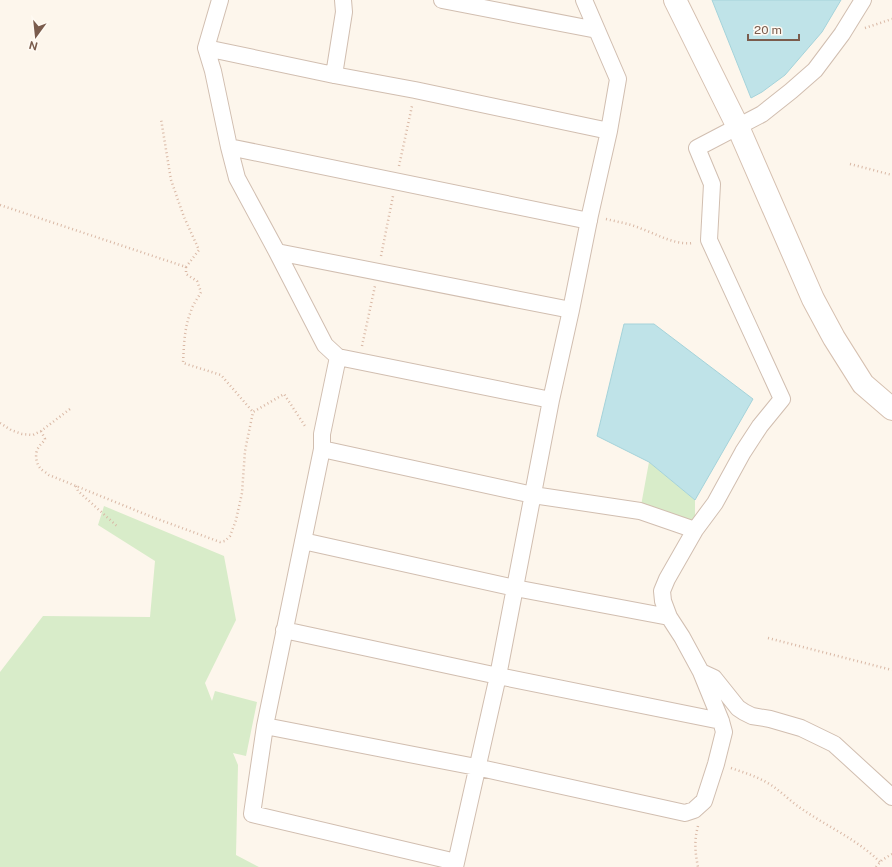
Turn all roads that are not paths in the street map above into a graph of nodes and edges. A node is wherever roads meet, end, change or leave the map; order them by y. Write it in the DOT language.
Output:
graph roads {
  1 [pos="220,0"];
  2 [pos="344,0"];
  3 [pos="442,0"];
  4 [pos="584,0"];
  5 [pos="675,0"];
  6 [pos="863,0"];
  7 [pos="597,30"];
  8 [pos="206,48"];
  9 [pos="334,75"];
  10 [pos="738,127"];
  11 [pos="609,131"];
  12 [pos="229,147"];
  13 [pos="589,218"];
  14 [pos="277,252"];
  15 [pos="571,310"];
  16 [pos="338,357"];
  17 [pos="552,400"];
  18 [pos="892,409"];
  19 [pos="322,442"];
  20 [pos="534,495"];
  21 [pos="695,530"];
  22 [pos="303,541"];
  23 [pos="515,588"];
  24 [pos="669,617"];
  25 [pos="284,630"];
  26 [pos="701,672"];
  27 [pos="498,676"];
  28 [pos="721,721"];
  29 [pos="265,726"];
  30 [pos="476,767"];
  31 [pos="892,797"];
  32 [pos="455,864"];
  1 -- 8 [label="street"];
  2 -- 9 [label="street"];
  3 -- 7 [label="street"];
  4 -- 7 [label="street"];
  5 -- 10 [label="street"];
  6 -- 10 [label="street"];
  7 -- 11 [label="street"];
  8 -- 9 [label="street"];
  8 -- 12 [label="street"];
  9 -- 11 [label="street"];
  10 -- 18 [label="street"];
  10 -- 21 [label="street"];
  11 -- 13 [label="street"];
  12 -- 13 [label="street"];
  12 -- 14 [label="street"];
  13 -- 15 [label="street"];
  14 -- 15 [label="street"];
  14 -- 16 [label="street"];
  15 -- 17 [label="street"];
  16 -- 17 [label="street"];
  16 -- 19 [label="street"];
  17 -- 20 [label="street"];
  19 -- 20 [label="street"];
  19 -- 22 [label="street"];
  20 -- 21 [label="street"];
  20 -- 23 [label="street"];
  21 -- 24 [label="street"];
  22 -- 23 [label="street"];
  22 -- 25 [label="street"];
  23 -- 24 [label="street"];
  23 -- 27 [label="street"];
  24 -- 26 [label="street"];
  25 -- 27 [label="street"];
  25 -- 29 [label="street"];
  26 -- 28 [label="street"];
  26 -- 31 [label="street"];
  27 -- 28 [label="street"];
  27 -- 30 [label="street"];
  28 -- 30 [label="street"];
  29 -- 30 [label="street"];
  29 -- 32 [label="street"];
  30 -- 32 [label="street"];
}
